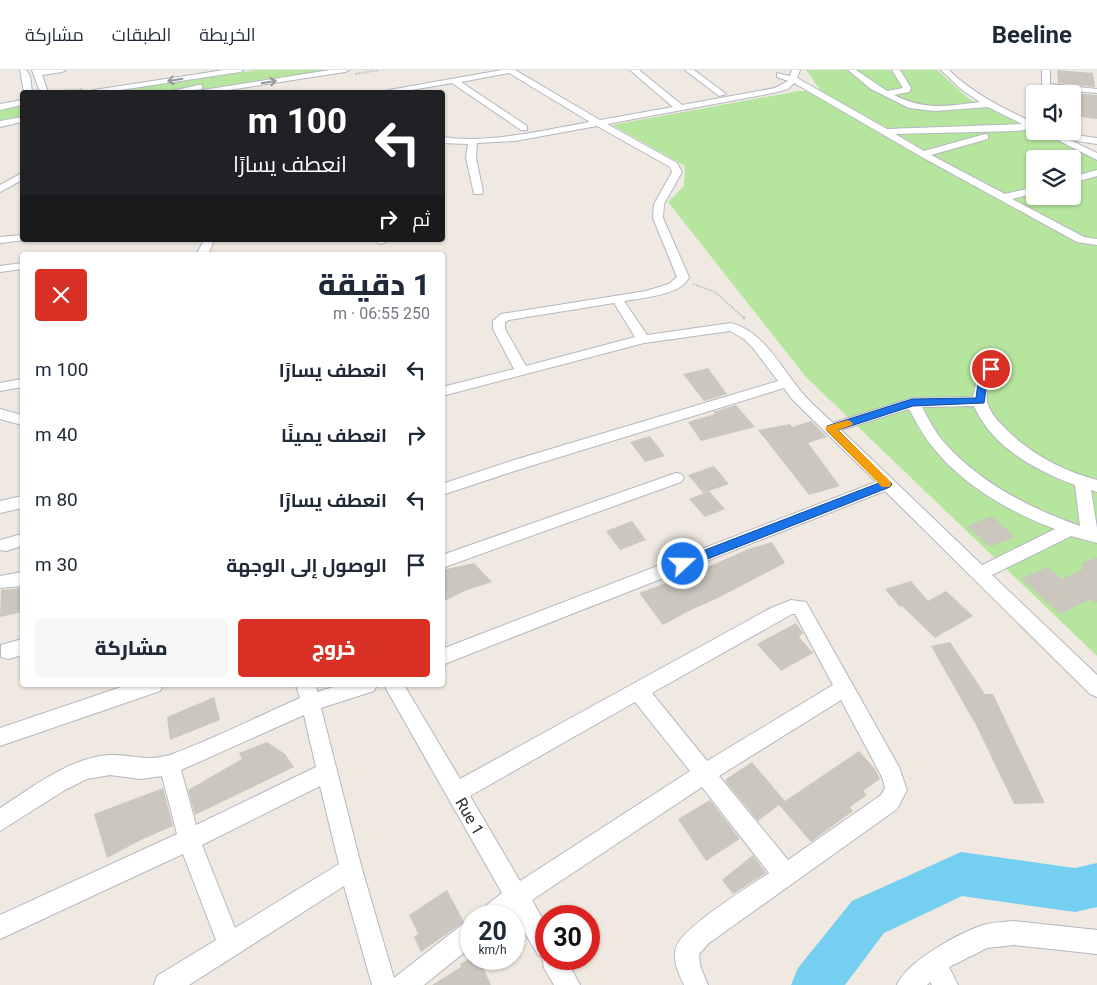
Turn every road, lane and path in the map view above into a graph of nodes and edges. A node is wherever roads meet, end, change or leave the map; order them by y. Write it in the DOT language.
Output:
graph roads {
  1 [pos="62,70"];
  2 [pos="240,70"];
  3 [pos="345,70"];
  4 [pos="634,70"];
  5 [pos="707,70"];
  6 [pos="852,70"];
  7 [pos="896,70"];
  8 [pos="945,70"];
  9 [pos="1046,70"];
  10 [pos="23,71"];
  11 [pos="224,71"];
  12 [pos="510,71"];
  13 [pos="691,71"];
  14 [pos="37,72"];
  15 [pos="207,72"];
  16 [pos="781,73"];
  17 [pos="257,74"];
  18 [pos="795,75"];
  19 [pos="454,82"];
  20 [pos="1047,85"];
  21 [pos="28,90"];
  22 [pos="43,90"];
  23 [pos="105,90"];
  24 [pos="181,90"];
  25 [pos="239,90"];
  26 [pos="406,90"];
  27 [pos="1081,91"];
  28 [pos="1097,91"];
  29 [pos="722,94"];
  30 [pos="887,94"];
  31 [pos="20,103"];
  32 [pos="989,104"];
  33 [pos="676,106"];
  34 [pos="0,107"];
  35 [pos="20,110"];
  36 [pos="0,113"];
  37 [pos="20,120"];
  38 [pos="594,121"];
  39 [pos="1026,121"];
  40 [pos="0,124"];
  41 [pos="1026,126"];
  42 [pos="524,128"];
  43 [pos="1016,128"];
  44 [pos="887,132"];
  45 [pos="446,138"];
  46 [pos="1081,138"];
  47 [pos="1062,140"];
  48 [pos="1097,141"];
  49 [pos="473,142"];
  50 [pos="923,154"];
  51 [pos="1097,157"];
  52 [pos="1097,173"];
  53 [pos="20,177"];
  54 [pos="1081,177"];
  55 [pos="0,189"];
  56 [pos="478,192"];
  57 [pos="1026,192"];
  58 [pos="1002,198"];
  59 [pos="20,238"];
  60 [pos="0,240"];
  61 [pos="1097,242"];
  62 [pos="20,266"];
  63 [pos="0,269"];
  64 [pos="681,282"];
  65 [pos="617,299"];
  66 [pos="744,333"];
  67 [pos="643,339"];
  68 [pos="991,369"];
  69 [pos="522,371"];
  70 [pos="20,383"];
  71 [pos="786,383"];
  72 [pos="0,387"];
  73 [pos="445,391"];
  74 [pos="980,401"];
  75 [pos="912,402"];
  76 [pos="0,414"];
  77 [pos="20,419"];
  78 [pos="830,429"];
  79 [pos="676,478"];
  80 [pos="886,484"];
  81 [pos="1090,484"];
  82 [pos="445,489"];
  83 [pos="20,502"];
  84 [pos="0,507"];
  85 [pos="1070,529"];
  86 [pos="1093,536"];
  87 [pos="20,541"];
  88 [pos="6,545"];
  89 [pos="445,561"];
  90 [pos="979,574"];
  91 [pos="20,579"];
  92 [pos="2,582"];
  93 [pos="445,656"];
  94 [pos="1096,685"];
  95 [pos="147,687"];
  96 [pos="353,687"];
  97 [pos="395,687"];
  98 [pos="844,688"];
  99 [pos="638,691"];
  100 [pos="308,694"];
  101 [pos="0,737"];
  102 [pos="169,764"];
  103 [pos="327,772"];
  104 [pos="704,774"];
  105 [pos="456,793"];
  106 [pos="0,820"];
  107 [pos="189,840"];
  108 [pos="351,869"];
  109 [pos="786,876"];
  110 [pos="517,896"];
  111 [pos="505,905"];
  112 [pos="0,927"];
  113 [pos="535,928"];
  114 [pos="460,941"];
  115 [pos="230,945"];
  116 [pos="1094,946"];
  117 [pos="934,963"];
  118 [pos="559,970"];
  119 [pos="166,985"];
  120 [pos="384,985"];
  121 [pos="404,985"];
  122 [pos="568,985"];
  123 [pos="696,985"];
  124 [pos="908,985"];
  125 [pos="946,985"];
  1 -- 14 [label="street"];
  2 -- 11 [label="street"];
  25 -- 3 [label="street, one-way"];
  4 -- 33 [label="street"];
  5 -- 13 [label="street"];
  6 -- 30 [label="street"];
  7 -- 30 [label="street"];
  8 -- 32 [label="street"];
  9 -- 20 [label="street"];
  10 -- 21 [label="street"];
  11 -- 15 [label="street"];
  12 -- 19 [label="street"];
  12 -- 38 [label="street"];
  13 -- 29 [label="street"];
  14 -- 22 [label="street"];
  15 -- 23 [label="street, one-way"];
  16 -- 18 [label="street"];
  16 -- 29 [label="street"];
  17 -- 24 [label="street"];
  18 -- 33 [label="street"];
  18 -- 44 [label="street"];
  19 -- 26 [label="street"];
  19 -- 42 [label="street"];
  27 -- 28 [label="street"];
  29 -- 33 [label="street"];
  30 -- 32 [label="street"];
  31 -- 34 [label="street"];
  32 -- 39 [label="street"];
  33 -- 38 [label="street"];
  35 -- 36 [label="street"];
  37 -- 40 [label="street"];
  38 -- 42 [label="street"];
  38 -- 49 [label="street"];
  38 -- 64 [label="street"];
  41 -- 43 [label="street"];
  42 -- 45 [label="street"];
  43 -- 44 [label="street"];
  43 -- 50 [label="street"];
  44 -- 50 [label="street"];
  45 -- 49 [label="street"];
  46 -- 48 [label="street"];
  47 -- 51 [label="street"];
  49 -- 56 [label="street"];
  50 -- 58 [label="street"];
  52 -- 54 [label="street"];
  53 -- 55 [label="street"];
  57 -- 58 [label="street"];
  58 -- 61 [label="street"];
  59 -- 60 [label="street"];
  62 -- 63 [label="street"];
  64 -- 65 [label="street"];
  64 -- 66 [label="path"];
  65 -- 67 [label="street"];
  65 -- 69 [label="street"];
  66 -- 67 [label="street"];
  66 -- 71 [label="street"];
  67 -- 69 [label="street"];
  68 -- 74 [label="street"];
  69 -- 73 [label="street"];
  70 -- 72 [label="street"];
  71 -- 78 [label="street"];
  71 -- 82 [label="street"];
  74 -- 75 [label="street"];
  74 -- 81 [label="street"];
  75 -- 78 [label="street"];
  75 -- 85 [label="street"];
  76 -- 77 [label="street"];
  78 -- 80 [label="street"];
  79 -- 89 [label="street"];
  80 -- 90 [label="street"];
  80 -- 93 [label="street"];
  81 -- 86 [label="street"];
  83 -- 84 [label="street"];
  85 -- 86 [label="street"];
  85 -- 90 [label="street"];
  87 -- 88 [label="street"];
  90 -- 94 [label="street"];
  91 -- 92 [label="street"];
  95 -- 101 [label="street"];
  96 -- 100 [label="street"];
  97 -- 105 [label="street, Rue 1"];
  98 -- 99 [label="street"];
  98 -- 104 [label="street"];
  98 -- 109 [label="street"];
  99 -- 104 [label="street"];
  99 -- 105 [label="street"];
  100 -- 102 [label="street"];
  100 -- 103 [label="street"];
  102 -- 106 [label="street"];
  102 -- 107 [label="street"];
  103 -- 107 [label="street"];
  103 -- 108 [label="street"];
  104 -- 109 [label="street"];
  104 -- 110 [label="street"];
  105 -- 110 [label="street, Rue 1"];
  107 -- 112 [label="street"];
  107 -- 115 [label="street"];
  108 -- 115 [label="street"];
  108 -- 120 [label="street"];
  109 -- 123 [label="street"];
  110 -- 111 [label="street"];
  110 -- 113 [label="street, Rue 1"];
  114 -- 121 [label="street"];
  115 -- 119 [label="street"];
  116 -- 117 [label="street"];
  117 -- 124 [label="street"];
  117 -- 125 [label="street"];
  118 -- 122 [label="street"];
}
